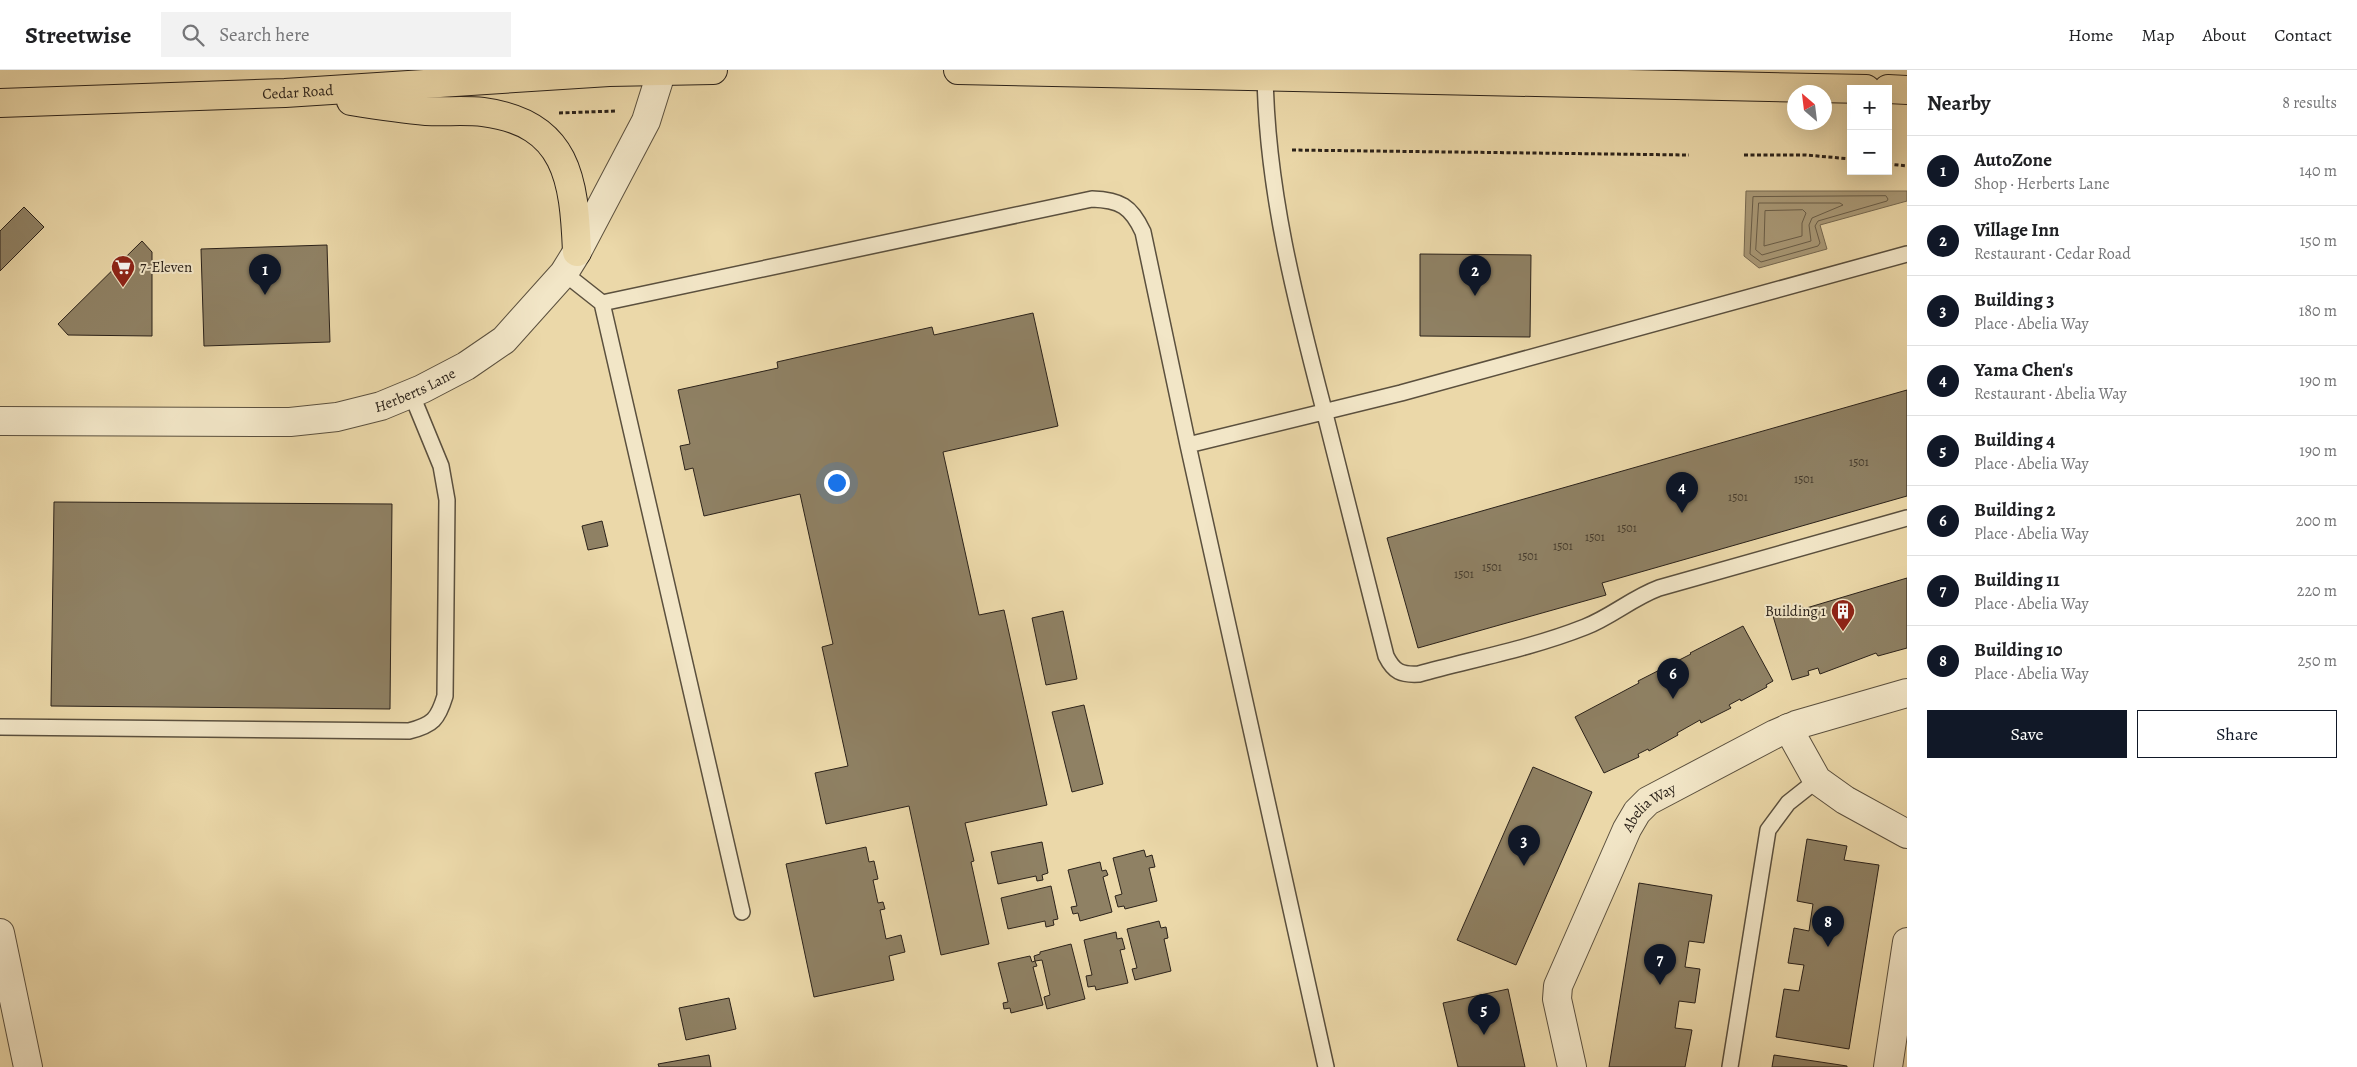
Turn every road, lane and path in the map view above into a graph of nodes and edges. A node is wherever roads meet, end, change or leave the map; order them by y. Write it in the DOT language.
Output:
graph roads {
  1 [pos="713,70"];
  2 [pos="958,70"];
  3 [pos="662,71"];
  4 [pos="1265,73"];
  5 [pos="1847,88"];
  6 [pos="1892,89"];
  7 [pos="1907,90"];
  8 [pos="285,93"];
  9 [pos="0,103"];
  10 [pos="615,111"];
  11 [pos="553,113"];
  12 [pos="1269,150"];
  13 [pos="1689,155"];
  14 [pos="1744,155"];
  15 [pos="1847,158"];
  16 [pos="1892,164"];
  17 [pos="1907,166"];
  18 [pos="1907,254"];
  19 [pos="570,262"];
  20 [pos="602,303"];
  21 [pos="411,393"];
  22 [pos="1324,411"];
  23 [pos="0,421"];
  24 [pos="1188,445"];
  25 [pos="1907,518"];
  26 [pos="1907,693"];
  27 [pos="0,727"];
  28 [pos="1788,728"];
  29 [pos="1817,780"];
  30 [pos="1907,834"];
  31 [pos="742,912"];
  32 [pos="0,933"];
  33 [pos="1907,942"];
  34 [pos="3,962"];
  35 [pos="28,1067"];
  36 [pos="1326,1067"];
  37 [pos="1572,1067"];
  38 [pos="1730,1067"];
  39 [pos="1888,1067"];
  1 -- 3 [label="main road, Cedar Road"];
  2 -- 4 [label="main road"];
  3 -- 8 [label="main road, Cedar Road"];
  3 -- 19 [label="street, Herberts Lane"];
  4 -- 5 [label="main road"];
  4 -- 12 [label="lane"];
  6 -- 7 [label="main road"];
  8 -- 9 [label="main road, Cedar Road"];
  8 -- 19 [label="main road"];
  10 -- 11 [label="path"];
  12 -- 13 [label="path"];
  12 -- 22 [label="lane"];
  14 -- 15 [label="path"];
  16 -- 17 [label="path"];
  18 -- 22 [label="lane"];
  19 -- 20 [label="lane"];
  19 -- 21 [label="street, Herberts Lane"];
  20 -- 24 [label="lane"];
  20 -- 31 [label="lane"];
  21 -- 23 [label="street, Herberts Lane"];
  21 -- 27 [label="lane"];
  22 -- 24 [label="lane"];
  22 -- 25 [label="lane"];
  24 -- 36 [label="lane"];
  26 -- 28 [label="street, Abelia Way"];
  28 -- 29 [label="street"];
  28 -- 37 [label="street, Abelia Way"];
  29 -- 30 [label="street"];
  29 -- 38 [label="lane"];
  32 -- 34 [label="street"];
  33 -- 39 [label="street"];
  34 -- 35 [label="street"];
}
